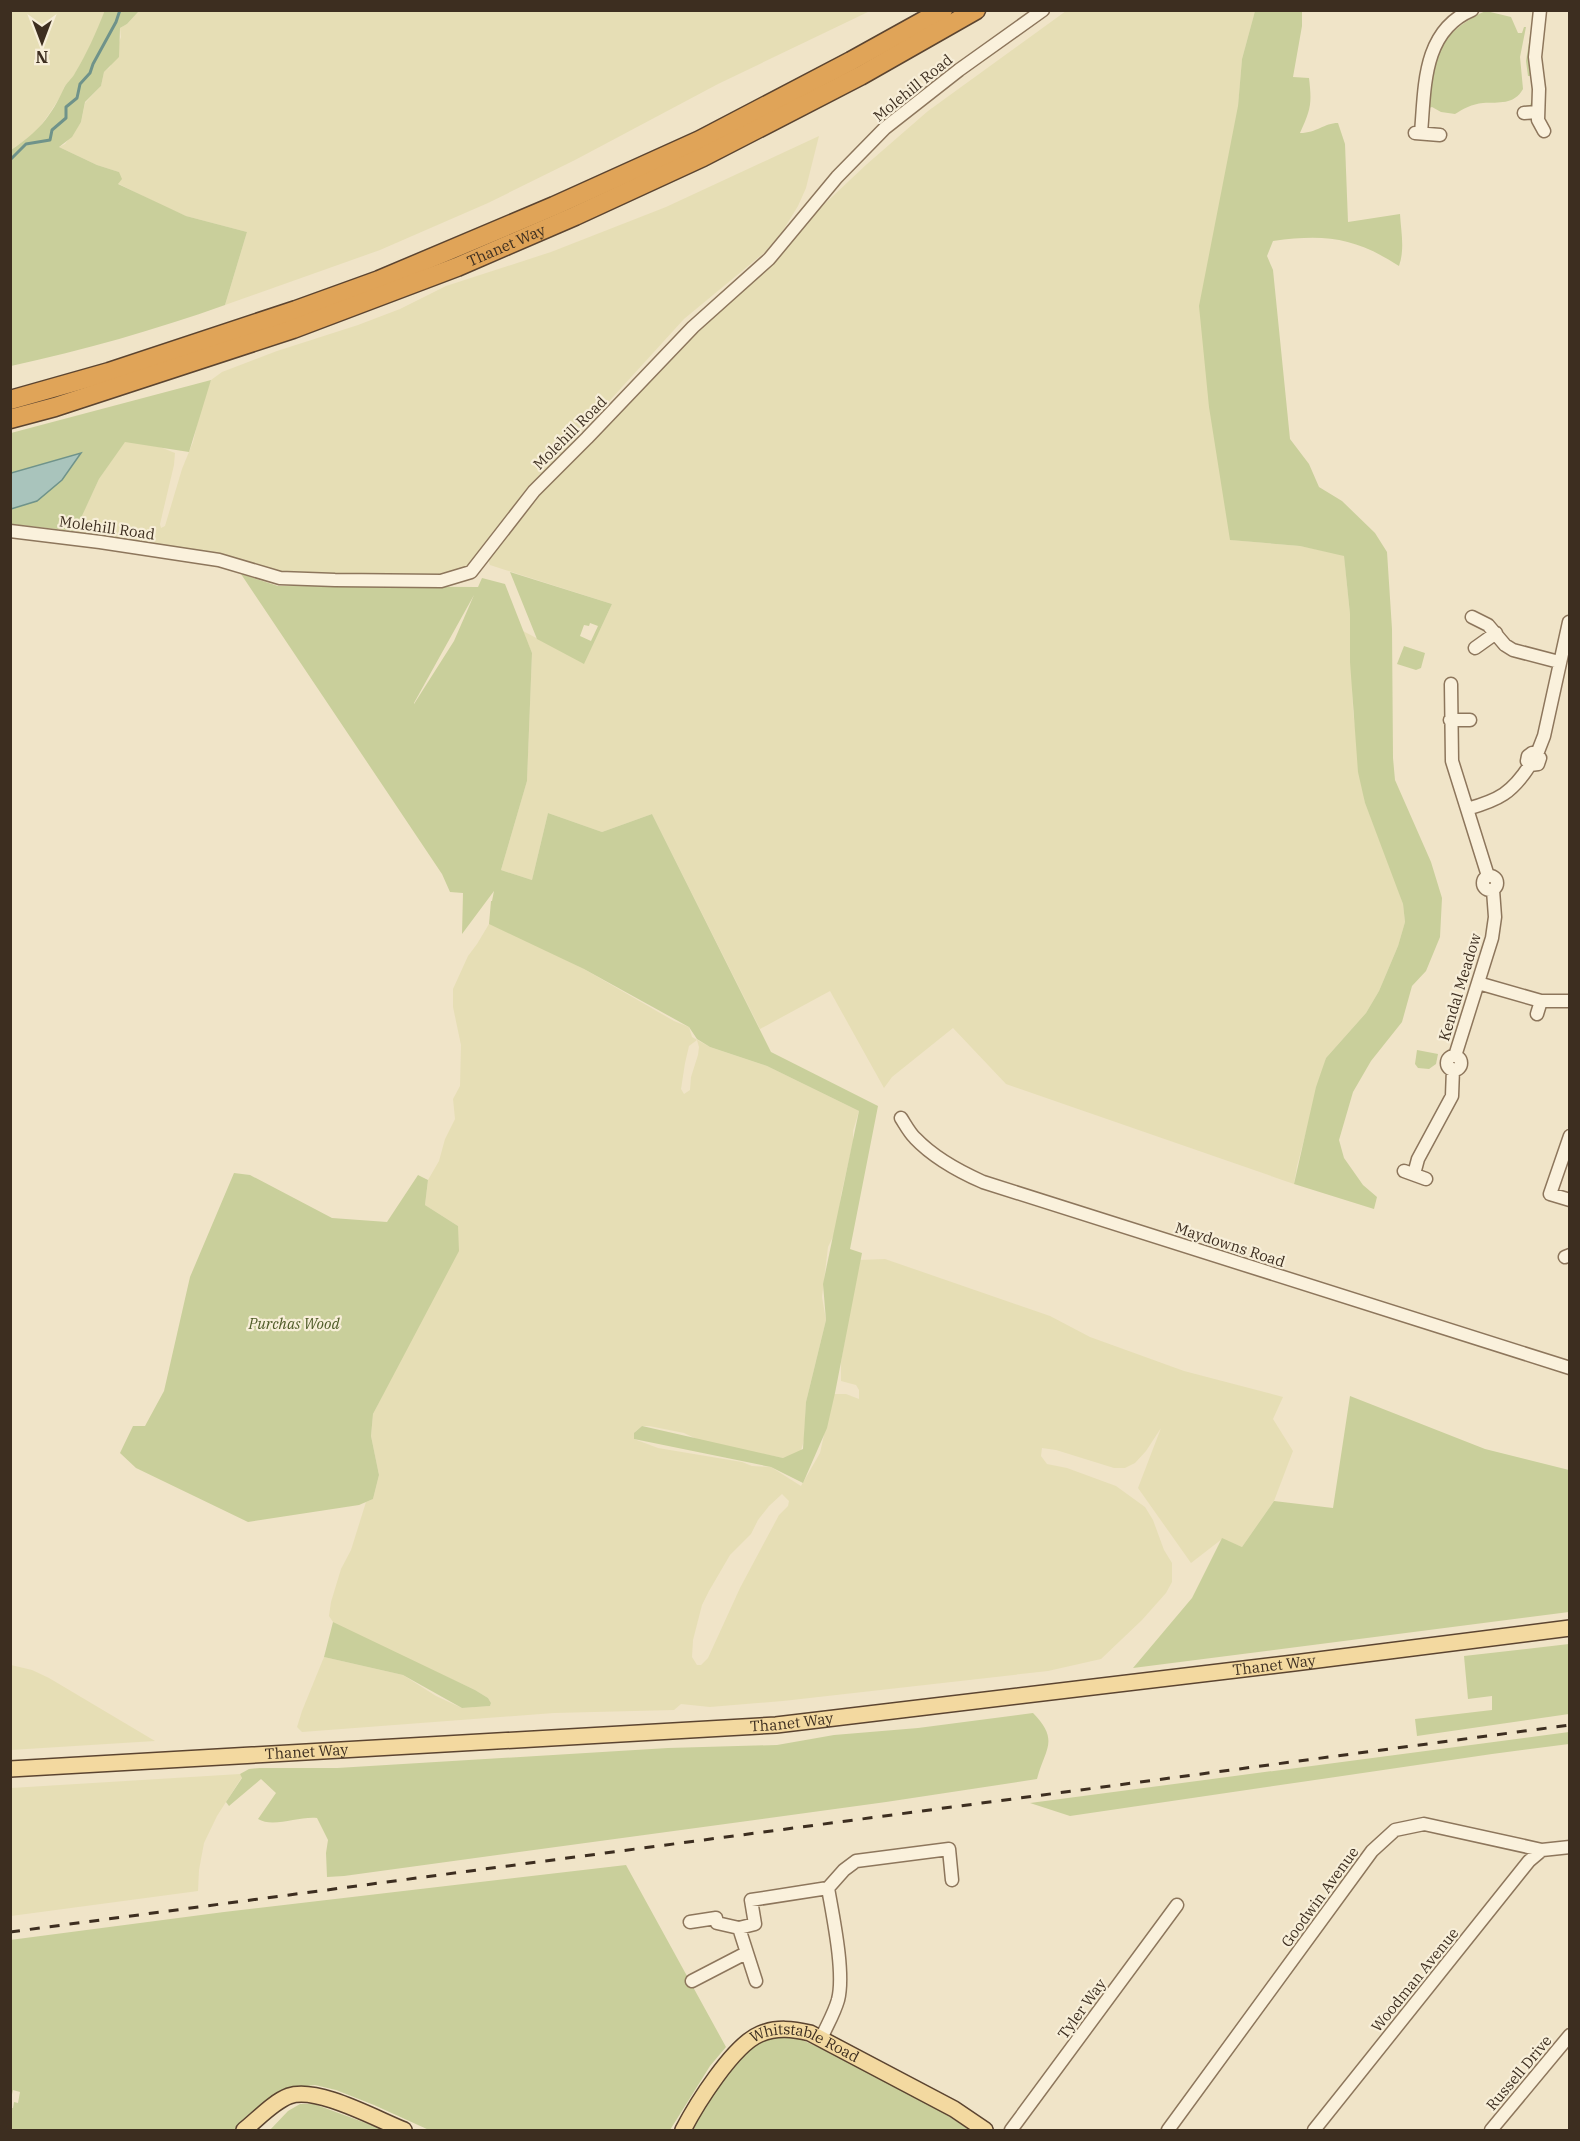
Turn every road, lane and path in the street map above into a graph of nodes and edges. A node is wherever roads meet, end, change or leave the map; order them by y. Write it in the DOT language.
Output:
graph roads {
  1 [pos="943,10"];
  2 [pos="976,10"];
  3 [pos="1043,10"];
  4 [pos="1472,10"];
  5 [pos="1540,10"];
  6 [pos="1537,112"];
  7 [pos="1524,113"];
  8 [pos="1544,131"];
  9 [pos="1440,135"];
  10 [pos="10,400"];
  11 [pos="10,419"];
  12 [pos="10,531"];
  13 [pos="1472,617"];
  14 [pos="1569,622"];
  15 [pos="1496,633"];
  16 [pos="1475,648"];
  17 [pos="1559,662"];
  18 [pos="1451,684"];
  19 [pos="1450,720"];
  20 [pos="1470,720"];
  21 [pos="1467,809"];
  22 [pos="1478,983"];
  23 [pos="1540,1001"];
  24 [pos="1569,1001"];
  25 [pos="1537,1014"];
  26 [pos="901,1118"];
  27 [pos="1569,1136"];
  28 [pos="1426,1179"];
  29 [pos="1569,1200"];
  30 [pos="1569,1368"];
  31 [pos="1569,1628"];
  32 [pos="10,1769"];
  33 [pos="1569,1847"];
  34 [pos="1542,1850"];
  35 [pos="952,1880"];
  36 [pos="828,1888"];
  37 [pos="1177,1905"];
  38 [pos="690,1922"];
  39 [pos="739,1928"];
  40 [pos="746,1953"];
  41 [pos="692,1981"];
  42 [pos="756,1981"];
  43 [pos="1569,2036"];
  44 [pos="820,2039"];
  45 [pos="244,2130"];
  46 [pos="404,2130"];
  47 [pos="683,2130"];
  48 [pos="985,2130"];
  49 [pos="1011,2130"];
  50 [pos="1168,2130"];
  51 [pos="1314,2130"];
  52 [pos="1491,2130"];
  1 -- 10 [label="highway, Thanet Way"];
  2 -- 11 [label="highway, Thanet Way"];
  3 -- 12 [label="street, Molehill Road"];
  4 -- 9 [label="street"];
  5 -- 6 [label="street"];
  6 -- 7 [label="street"];
  6 -- 8 [label="street"];
  13 -- 15 [label="street"];
  14 -- 17 [label="street"];
  15 -- 16 [label="street"];
  15 -- 17 [label="street"];
  17 -- 21 [label="street"];
  18 -- 19 [label="street, Kendal Meadow"];
  19 -- 20 [label="street"];
  19 -- 21 [label="street, Kendal Meadow"];
  21 -- 22 [label="street, Kendal Meadow"];
  22 -- 23 [label="street"];
  22 -- 28 [label="street, Kendal Meadow"];
  23 -- 24 [label="street"];
  23 -- 25 [label="street"];
  26 -- 30 [label="street, Maydowns Road"];
  27 -- 29 [label="street"];
  31 -- 32 [label="main road, Thanet Way"];
  33 -- 34 [label="street, Goodwin Avenue"];
  34 -- 50 [label="street, Goodwin Avenue"];
  34 -- 51 [label="street, Woodman Avenue"];
  35 -- 36 [label="street"];
  36 -- 39 [label="street"];
  36 -- 44 [label="street"];
  37 -- 49 [label="street, Tyler Way"];
  38 -- 39 [label="street"];
  39 -- 40 [label="street"];
  40 -- 41 [label="street"];
  40 -- 42 [label="street"];
  43 -- 52 [label="street, Russell Drive"];
  44 -- 47 [label="main road, Whitstable Road"];
  44 -- 48 [label="main road, Whitstable Road"];
  45 -- 46 [label="main road"];
}
